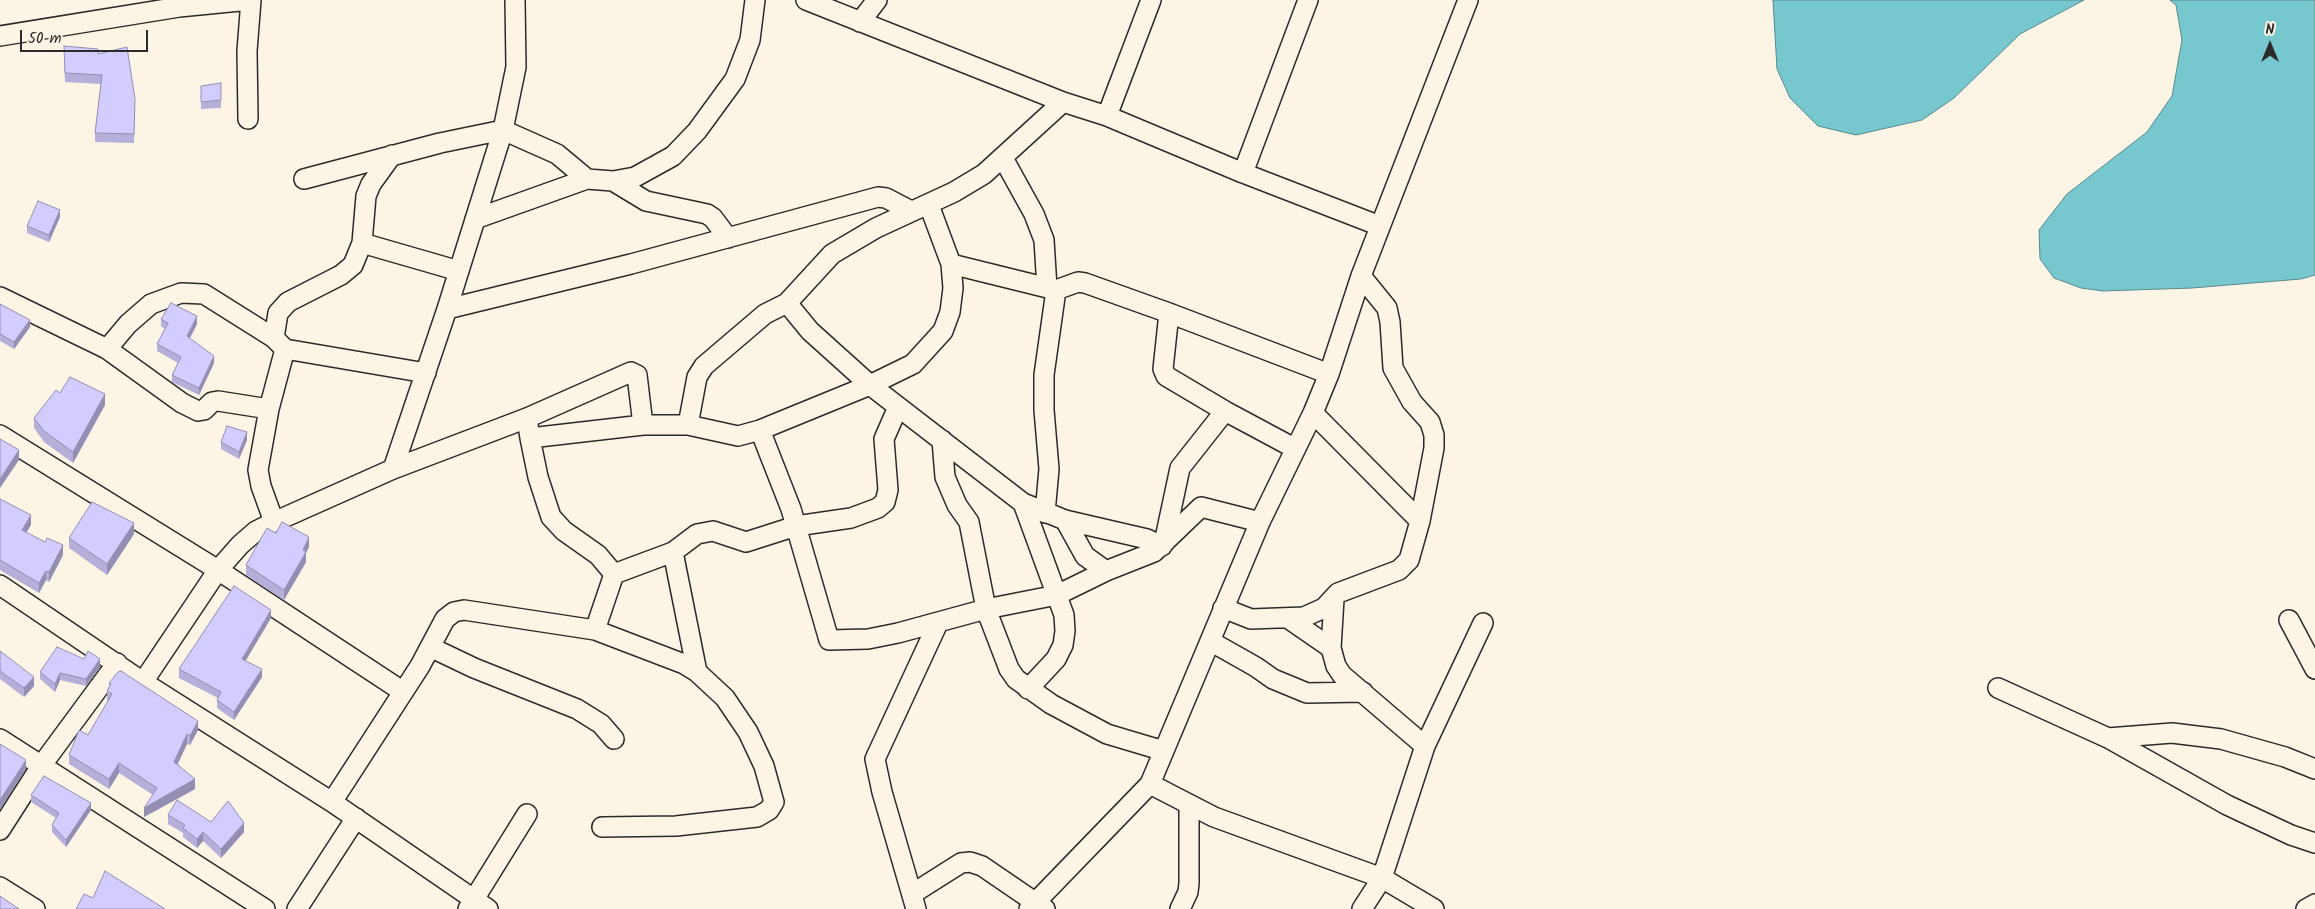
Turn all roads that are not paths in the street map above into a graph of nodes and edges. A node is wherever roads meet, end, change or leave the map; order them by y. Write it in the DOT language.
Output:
graph roads {
  1 [pos="251,0"];
  2 [pos="515,0"];
  3 [pos="755,0"];
  4 [pos="806,0"];
  5 [pos="877,0"];
  6 [pos="1151,0"];
  7 [pos="1308,0"];
  8 [pos="1468,0"];
  9 [pos="860,22"];
  10 [pos="0,36"];
  11 [pos="1063,102"];
  12 [pos="1108,116"];
  13 [pos="248,119"];
  14 [pos="502,130"];
  15 [pos="392,155"];
  16 [pos="1002,158"];
  17 [pos="1243,172"];
  18 [pos="304,179"];
  19 [pos="588,179"];
  20 [pos="613,181"];
  21 [pos="929,205"];
  22 [pos="911,211"];
  23 [pos="475,219"];
  24 [pos="1380,226"];
  25 [pos="728,238"];
  26 [pos="362,243"];
  27 [pos="951,264"];
  28 [pos="459,271"];
  29 [pos="1361,276"];
  30 [pos="1051,289"];
  31 [pos="0,297"];
  32 [pos="787,302"];
  33 [pos="447,309"];
  34 [pos="1168,313"];
  35 [pos="280,344"];
  36 [pos="107,349"];
  37 [pos="426,373"];
  38 [pos="1329,374"];
  39 [pos="870,385"];
  40 [pos="898,407"];
  41 [pos="269,409"];
  42 [pos="1225,411"];
  43 [pos="1314,413"];
  44 [pos="527,418"];
  45 [pos="643,425"];
  46 [pos="688,425"];
  47 [pos="760,430"];
  48 [pos="0,436"];
  49 [pos="530,438"];
  50 [pos="942,440"];
  51 [pos="1294,448"];
  52 [pos="393,469"];
  53 [pos="1175,490"];
  54 [pos="1023,503"];
  55 [pos="1201,507"];
  56 [pos="1045,513"];
  57 [pos="1065,520"];
  58 [pos="1420,521"];
  59 [pos="274,522"];
  60 [pos="1260,522"];
  61 [pos="796,526"];
  62 [pos="1163,545"];
  63 [pos="673,552"];
  64 [pos="1085,556"];
  65 [pos="218,570"];
  66 [pos="1106,571"];
  67 [pos="614,574"];
  68 [pos="1081,583"];
  69 [pos="0,585"];
  70 [pos="1057,595"];
  71 [pos="1334,599"];
  72 [pos="1223,608"];
  73 [pos="986,609"];
  74 [pos="1289,619"];
  75 [pos="2289,620"];
  76 [pos="938,623"];
  77 [pos="1483,623"];
  78 [pos="595,630"];
  79 [pos="1210,641"];
  80 [pos="430,647"];
  81 [pos="1331,648"];
  82 [pos="117,662"];
  83 [pos="2315,669"];
  84 [pos="696,672"];
  85 [pos="142,682"];
  86 [pos="1998,688"];
  87 [pos="1028,689"];
  88 [pos="402,691"];
  89 [pos="1363,692"];
  90 [pos="2108,738"];
  91 [pos="0,739"];
  92 [pos="614,739"];
  93 [pos="1425,746"];
  94 [pos="1164,751"];
  95 [pos="42,766"];
  96 [pos="2315,769"];
  97 [pos="1150,784"];
  98 [pos="332,802"];
  99 [pos="1189,806"];
  100 [pos="527,814"];
  101 [pos="356,818"];
  102 [pos="602,827"];
  103 [pos="0,830"];
  104 [pos="2315,843"];
  105 [pos="1382,878"];
  106 [pos="0,887"];
  107 [pos="914,902"];
  108 [pos="2315,904"];
  109 [pos="477,906"];
  110 [pos="1036,907"];
  111 [pos="35,909"];
  112 [pos="265,909"];
  113 [pos="297,909"];
  114 [pos="1180,909"];
  115 [pos="1362,909"];
  116 [pos="1434,909"];
  117 [pos="2306,909"];
  1 -- 10 [label="street"];
  1 -- 13 [label="street"];
  2 -- 14 [label="street"];
  3 -- 20 [label="street"];
  4 -- 9 [label="street"];
  5 -- 9 [label="street"];
  6 -- 12 [label="street"];
  7 -- 17 [label="street"];
  8 -- 24 [label="street"];
  9 -- 11 [label="street"];
  11 -- 12 [label="street"];
  11 -- 16 [label="street"];
  12 -- 17 [label="street"];
  14 -- 15 [label="street"];
  14 -- 19 [label="street"];
  14 -- 23 [label="street"];
  15 -- 18 [label="street"];
  15 -- 26 [label="street"];
  16 -- 21 [label="street"];
  16 -- 30 [label="street"];
  17 -- 24 [label="street"];
  19 -- 20 [label="street"];
  19 -- 23 [label="street"];
  20 -- 25 [label="street"];
  21 -- 22 [label="street"];
  21 -- 27 [label="street"];
  22 -- 25 [label="street"];
  22 -- 32 [label="street"];
  23 -- 28 [label="street"];
  24 -- 29 [label="street"];
  25 -- 33 [label="street"];
  26 -- 28 [label="street"];
  26 -- 35 [label="street"];
  27 -- 30 [label="street"];
  27 -- 39 [label="street"];
  28 -- 33 [label="street"];
  29 -- 38 [label="street"];
  29 -- 58 [label="street"];
  30 -- 34 [label="street"];
  30 -- 56 [label="street"];
  31 -- 36 [label="street"];
  32 -- 39 [label="street"];
  32 -- 46 [label="street"];
  33 -- 37 [label="street"];
  34 -- 38 [label="street"];
  34 -- 42 [label="street"];
  35 -- 36 [label="street"];
  35 -- 37 [label="street"];
  35 -- 41 [label="street"];
  36 -- 41 [label="street"];
  37 -- 52 [label="street"];
  38 -- 43 [label="street"];
  39 -- 40 [label="street"];
  39 -- 47 [label="street"];
  40 -- 50 [label="street"];
  40 -- 61 [label="street"];
  41 -- 59 [label="street"];
  42 -- 51 [label="street"];
  42 -- 53 [label="street"];
  43 -- 51 [label="street"];
  43 -- 58 [label="street"];
  44 -- 45 [label="street"];
  44 -- 49 [label="street"];
  44 -- 52 [label="street"];
  45 -- 46 [label="street"];
  45 -- 49 [label="street"];
  46 -- 47 [label="street"];
  47 -- 61 [label="street"];
  48 -- 65 [label="street"];
  49 -- 67 [label="street"];
  50 -- 54 [label="street"];
  50 -- 73 [label="street"];
  51 -- 60 [label="street"];
  52 -- 59 [label="street"];
  53 -- 55 [label="street"];
  53 -- 62 [label="street"];
  54 -- 56 [label="street"];
  54 -- 70 [label="street"];
  55 -- 60 [label="street"];
  55 -- 62 [label="street"];
  56 -- 57 [label="street"];
  57 -- 62 [label="street"];
  57 -- 64 [label="street"];
  58 -- 71 [label="street"];
  59 -- 65 [label="street"];
  60 -- 72 [label="street"];
  61 -- 63 [label="street"];
  61 -- 76 [label="street"];
  62 -- 66 [label="street"];
  63 -- 67 [label="street"];
  63 -- 84 [label="street"];
  64 -- 66 [label="street"];
  64 -- 68 [label="street"];
  65 -- 85 [label="street"];
  65 -- 88 [label="street"];
  66 -- 68 [label="street"];
  67 -- 78 [label="street"];
  68 -- 70 [label="street"];
  69 -- 82 [label="street"];
  70 -- 73 [label="street"];
  70 -- 87 [label="street"];
  71 -- 74 [label="street"];
  71 -- 81 [label="street"];
  72 -- 74 [label="street"];
  72 -- 79 [label="street"];
  73 -- 76 [label="street"];
  73 -- 87 [label="street"];
  74 -- 81 [label="street"];
  75 -- 83 [label="street"];
  76 -- 107 [label="street"];
  77 -- 93 [label="street"];
  78 -- 80 [label="street"];
  78 -- 84 [label="street"];
  79 -- 89 [label="street"];
  79 -- 94 [label="street"];
  80 -- 88 [label="street"];
  80 -- 92 [label="street"];
  81 -- 89 [label="street"];
  82 -- 85 [label="street"];
  82 -- 95 [label="street"];
  84 -- 102 [label="street"];
  85 -- 98 [label="street"];
  86 -- 90 [label="street"];
  87 -- 94 [label="street"];
  88 -- 98 [label="street"];
  89 -- 93 [label="street"];
  90 -- 96 [label="street"];
  90 -- 104 [label="street"];
  91 -- 95 [label="street"];
  93 -- 105 [label="street"];
  94 -- 97 [label="street"];
  95 -- 103 [label="street"];
  95 -- 112 [label="street"];
  97 -- 99 [label="street"];
  97 -- 110 [label="street"];
  98 -- 101 [label="street"];
  99 -- 105 [label="street"];
  99 -- 114 [label="street"];
  100 -- 109 [label="street"];
  101 -- 109 [label="street"];
  101 -- 113 [label="street"];
  105 -- 115 [label="street"];
  105 -- 116 [label="street"];
  106 -- 111 [label="street"];
  107 -- 110 [label="street"];
  108 -- 117 [label="street"];
}
